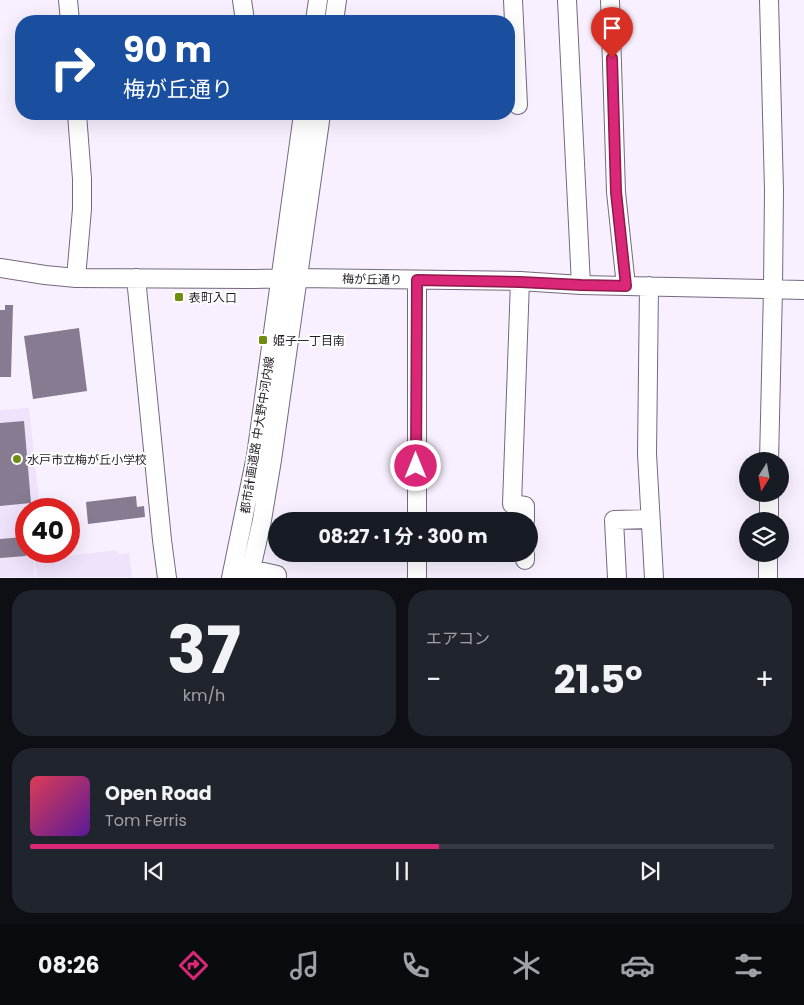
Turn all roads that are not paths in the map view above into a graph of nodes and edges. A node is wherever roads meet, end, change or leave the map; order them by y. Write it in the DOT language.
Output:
graph roads {
  1 [pos="68,0"];
  2 [pos="242,0"];
  3 [pos="318,0"];
  4 [pos="337,0"];
  5 [pos="513,0"];
  6 [pos="567,0"];
  7 [pos="610,0"];
  8 [pos="769,0"];
  9 [pos="69,15"];
  10 [pos="244,15"];
  11 [pos="316,15"];
  12 [pos="335,15"];
  13 [pos="514,15"];
  14 [pos="515,42"];
  15 [pos="518,105"];
  16 [pos="77,120"];
  17 [pos="302,120"];
  18 [pos="320,120"];
  19 [pos="0,268"];
  20 [pos="76,278"];
  21 [pos="136,278"];
  22 [pos="280,278"];
  23 [pos="298,278"];
  24 [pos="417,280"];
  25 [pos="520,282"];
  26 [pos="581,285"];
  27 [pos="626,286"];
  28 [pos="649,286"];
  29 [pos="773,289"];
  30 [pos="804,290"];
  31 [pos="769,452"];
  32 [pos="416,512"];
  33 [pos="526,512"];
  34 [pos="650,519"];
  35 [pos="416,562"];
  36 [pos="768,562"];
  37 [pos="250,573"];
  38 [pos="167,578"];
  39 [pos="231,578"];
  40 [pos="277,578"];
  41 [pos="416,578"];
  42 [pos="617,578"];
  43 [pos="654,578"];
  44 [pos="768,578"];
  1 -- 9 [label="street"];
  2 -- 10 [label="street"];
  3 -- 11 [label="street"];
  4 -- 12 [label="street"];
  5 -- 13 [label="street"];
  6 -- 26 [label="street"];
  7 -- 27 [label="street"];
  8 -- 29 [label="street"];
  14 -- 15 [label="street"];
  16 -- 20 [label="street"];
  17 -- 22 [label="street, 都市計画道路 中大野中河内線"];
  18 -- 23 [label="street, 都市計画道路 中大野中河内線"];
  19 -- 20 [label="street, 梅が丘通り"];
  20 -- 21 [label="street, 梅が丘通り"];
  21 -- 22 [label="street, 梅が丘通り"];
  21 -- 38 [label="street"];
  22 -- 23 [label="street, 梅が丘通り"];
  22 -- 39 [label="street, 都市計画道路 中大野中河内線"];
  23 -- 24 [label="street, 梅が丘通り"];
  23 -- 37 [label="street, 都市計画道路 中大野中河内線"];
  24 -- 25 [label="street, 梅が丘通り"];
  24 -- 32 [label="street"];
  25 -- 26 [label="street, 梅が丘通り"];
  25 -- 33 [label="street"];
  26 -- 27 [label="street, 梅が丘通り"];
  27 -- 28 [label="street, 梅が丘通り"];
  28 -- 29 [label="street, 梅が丘通り"];
  28 -- 34 [label="street"];
  29 -- 30 [label="street, 梅が丘通り"];
  29 -- 31 [label="street"];
  34 -- 42 [label="street"];
  34 -- 43 [label="street"];
  35 -- 41 [label="street"];
  36 -- 44 [label="street"];
  37 -- 40 [label="street"];
}
